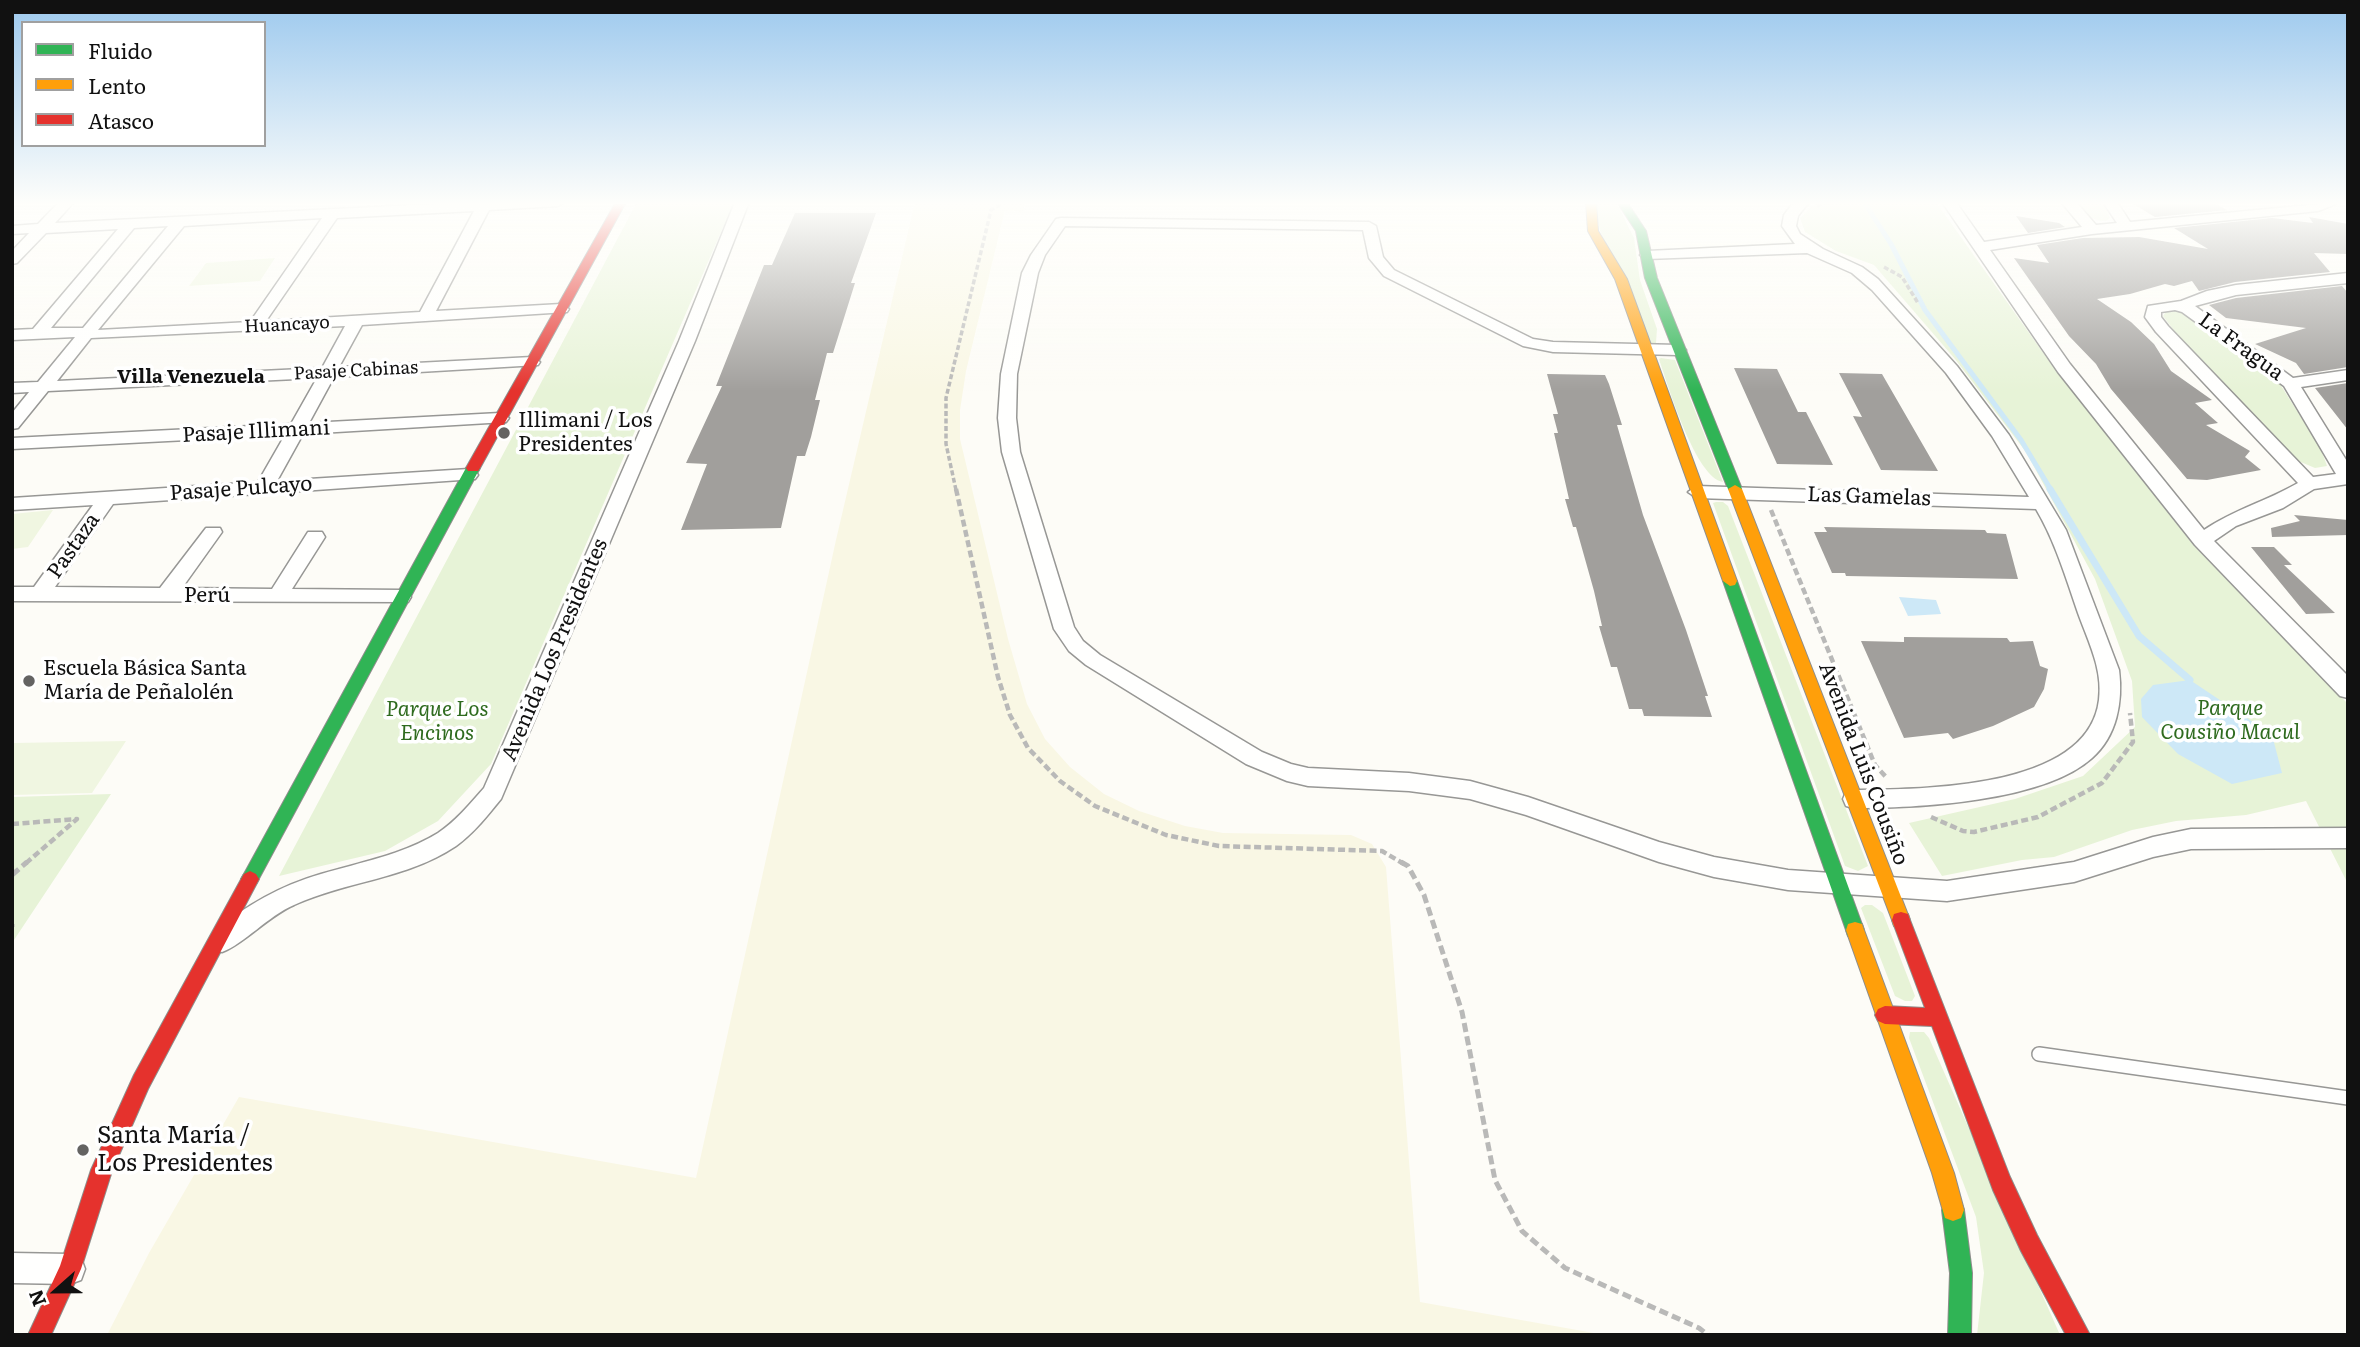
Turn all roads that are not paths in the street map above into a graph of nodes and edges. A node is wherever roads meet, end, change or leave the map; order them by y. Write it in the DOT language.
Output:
graph roads {
  1 [pos="96,265"];
  2 [pos="143,265"];
  3 [pos="297,265"];
  4 [pos="453,265"];
  5 [pos="586,265"];
  6 [pos="718,265"];
  7 [pos="1034,265"];
  8 [pos="1382,265"];
  9 [pos="1615,265"];
  10 [pos="1649,265"];
  11 [pos="1846,265"];
  12 [pos="1993,265"];
  13 [pos="2348,278"];
  14 [pos="2182,307"];
  15 [pos="561,309"];
  16 [pos="425,317"];
  17 [pos="356,321"];
  18 [pos="254,327"];
  19 [pos="38,334"];
  20 [pos="12,335"];
  21 [pos="85,335"];
  22 [pos="1646,350"];
  23 [pos="1678,351"];
  24 [pos="532,362"];
  25 [pos="327,372"];
  26 [pos="2348,375"];
  27 [pos="2290,383"];
  28 [pos="42,387"];
  29 [pos="12,388"];
  30 [pos="500,418"];
  31 [pos="12,424"];
  32 [pos="297,430"];
  33 [pos="12,444"];
  34 [pos="469,475"];
  35 [pos="2348,478"];
  36 [pos="2309,484"];
  37 [pos="265,487"];
  38 [pos="1697,492"];
  39 [pos="1736,493"];
  40 [pos="107,498"];
  41 [pos="2041,503"];
  42 [pos="12,504"];
  43 [pos="213,533"];
  44 [pos="315,537"];
  45 [pos="2202,540"];
  46 [pos="12,594"];
  47 [pos="40,594"];
  48 [pos="166,595"];
  49 [pos="278,596"];
  50 [pos="401,597"];
  51 [pos="2348,690"];
  52 [pos="1854,799"];
  53 [pos="2348,838"];
  54 [pos="1838,885"];
  55 [pos="1888,888"];
  56 [pos="212,949"];
  57 [pos="1885,1015"];
  58 [pos="1938,1017"];
  59 [pos="2039,1054"];
  60 [pos="2348,1098"];
  61 [pos="12,1269"];
  62 [pos="70,1269"];
  63 [pos="39,1335"];
  64 [pos="1958,1335"];
  65 [pos="2079,1335"];
  1 -- 19 [label="street"];
  2 -- 21 [label="street"];
  3 -- 18 [label="street"];
  4 -- 16 [label="street"];
  5 -- 15 [label="street, Avenida Los Presidentes"];
  6 -- 56 [label="street, Avenida Los Presidentes"];
  7 -- 54 [label="street"];
  8 -- 22 [label="street"];
  9 -- 22 [label="street"];
  10 -- 23 [label="street, Avenida Luis Cousiño"];
  11 -- 41 [label="street"];
  12 -- 45 [label="street"];
  13 -- 14 [label="street"];
  14 -- 27 [label="street, La Fragua"];
  14 -- 36 [label="street, La Fragua"];
  15 -- 16 [label="street, Huancayo"];
  15 -- 24 [label="street, Avenida Los Presidentes"];
  16 -- 17 [label="street, Huancayo"];
  17 -- 18 [label="street, Huancayo"];
  17 -- 25 [label="street"];
  18 -- 21 [label="street, Huancayo"];
  19 -- 20 [label="street, Huancayo"];
  19 -- 21 [label="street, Huancayo"];
  21 -- 28 [label="street"];
  22 -- 23 [label="street"];
  22 -- 38 [label="street"];
  23 -- 39 [label="street, Avenida Luis Cousiño"];
  24 -- 25 [label="street, Pasaje Cabinas"];
  24 -- 30 [label="street, Avenida Los Presidentes"];
  25 -- 28 [label="street, Pasaje Cabinas"];
  25 -- 32 [label="street"];
  26 -- 27 [label="street"];
  27 -- 35 [label="street, La Fragua"];
  28 -- 29 [label="street, Pasaje Cabinas"];
  28 -- 31 [label="street"];
  30 -- 32 [label="street, Pasaje Illimani"];
  30 -- 34 [label="street, Avenida Los Presidentes"];
  32 -- 33 [label="street, Pasaje Illimani"];
  32 -- 37 [label="street"];
  34 -- 37 [label="street, Pasaje Pulcayo"];
  34 -- 50 [label="street, Avenida Los Presidentes"];
  35 -- 36 [label="street, La Fragua"];
  36 -- 45 [label="street, La Fragua"];
  37 -- 40 [label="street, Pasaje Pulcayo"];
  38 -- 39 [label="street, Las Gamelas"];
  38 -- 54 [label="street"];
  39 -- 41 [label="street, Las Gamelas"];
  39 -- 52 [label="street, Avenida Luis Cousiño"];
  40 -- 42 [label="street, Pasaje Pulcayo"];
  40 -- 47 [label="street, Pastaza"];
  41 -- 52 [label="street"];
  43 -- 48 [label="street"];
  44 -- 49 [label="street"];
  45 -- 51 [label="street"];
  46 -- 47 [label="street, Perú"];
  47 -- 48 [label="street, Perú"];
  48 -- 49 [label="street, Perú"];
  49 -- 50 [label="street, Perú"];
  50 -- 56 [label="street, Avenida Los Presidentes"];
  52 -- 55 [label="street, Avenida Luis Cousiño"];
  53 -- 55 [label="street"];
  54 -- 55 [label="street"];
  54 -- 57 [label="street"];
  55 -- 58 [label="street, Avenida Luis Cousiño"];
  56 -- 62 [label="street, Avenida Los Presidentes"];
  57 -- 58 [label="street"];
  57 -- 64 [label="street"];
  58 -- 65 [label="street, Avenida Luis Cousiño"];
  59 -- 60 [label="lane"];
  61 -- 62 [label="street"];
  62 -- 63 [label="street, Avenida Los Presidentes"];
}
